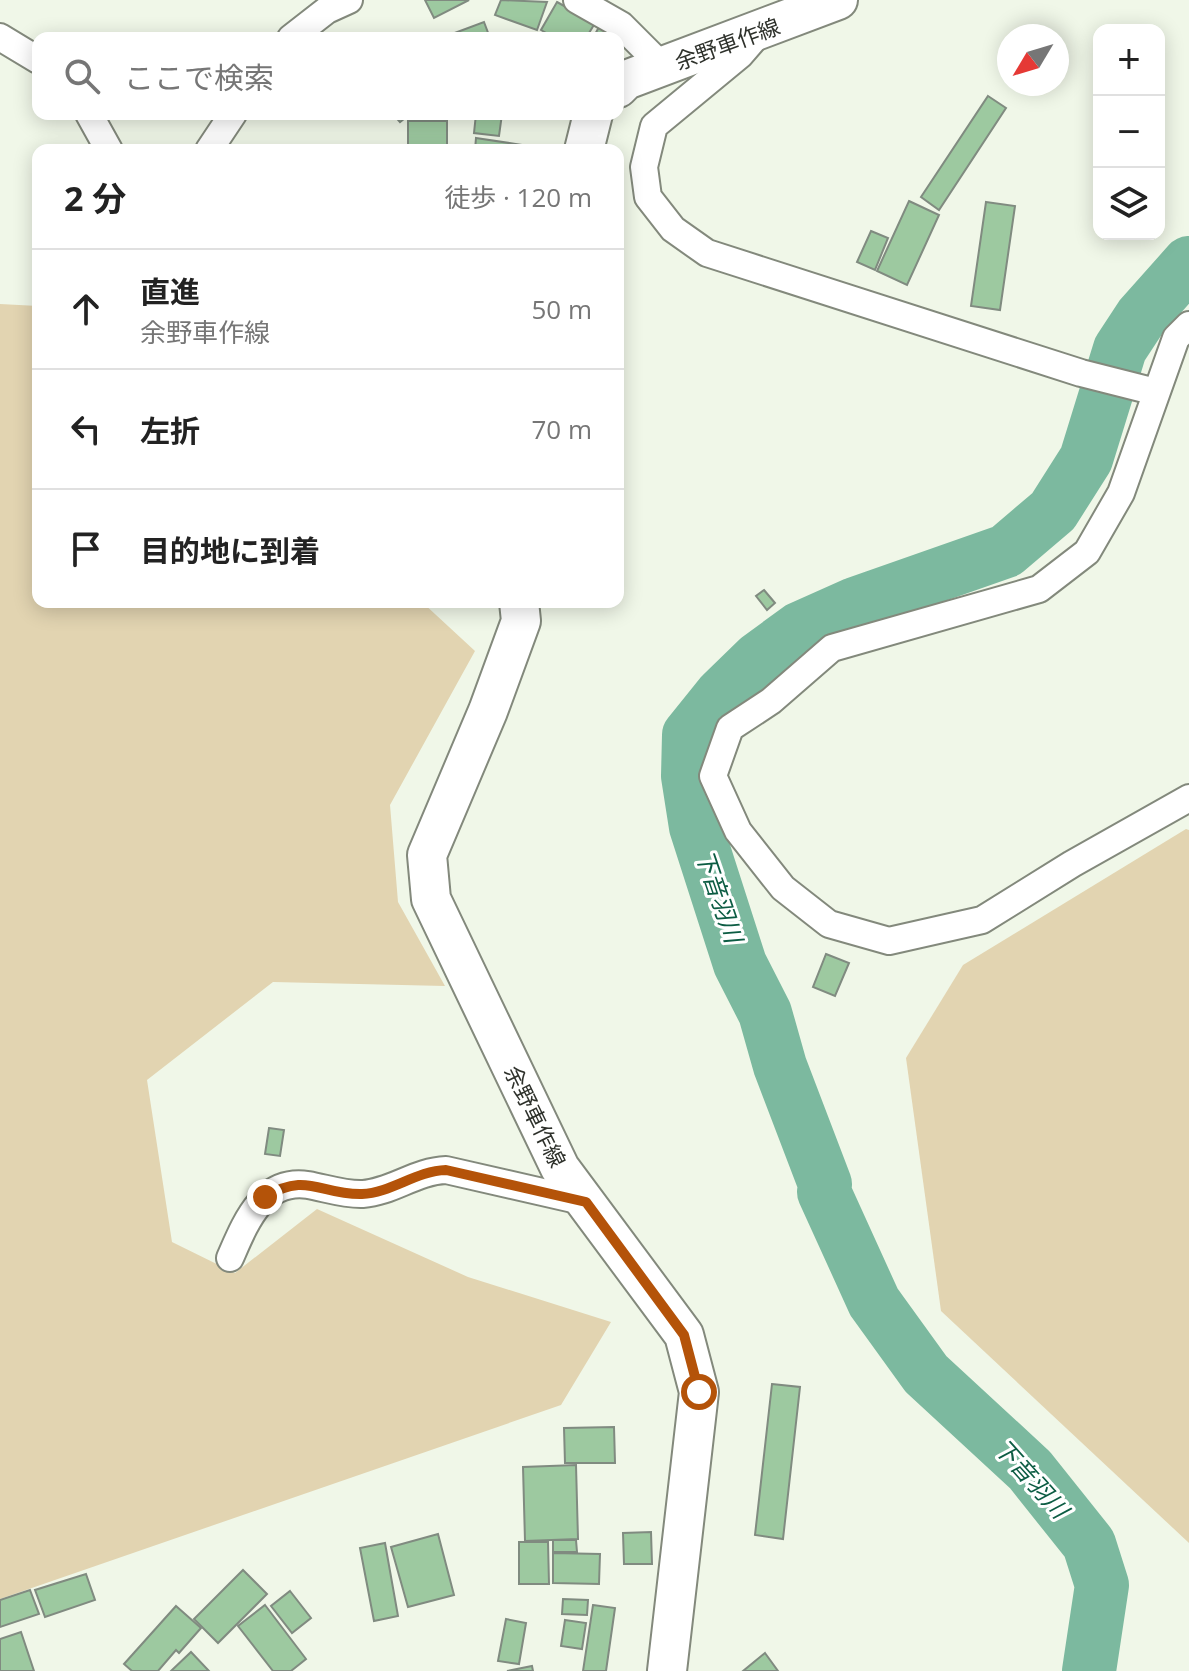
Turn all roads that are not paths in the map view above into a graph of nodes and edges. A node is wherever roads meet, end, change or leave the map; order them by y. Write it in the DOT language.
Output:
graph roads {
  1 [pos="349,0"];
  2 [pos="577,0"];
  3 [pos="838,0"];
  4 [pos="761,31"];
  5 [pos="299,32"];
  6 [pos="0,37"];
  7 [pos="32,56"];
  8 [pos="663,67"];
  9 [pos="624,82"];
  10 [pos="92,120"];
  11 [pos="229,120"];
  12 [pos="592,120"];
  13 [pos="106,144"];
  14 [pos="213,144"];
  15 [pos="586,144"];
  16 [pos="1189,325"];
  17 [pos="1156,392"];
  18 [pos="520,608"];
  19 [pos="1189,798"];
  20 [pos="586,1202"];
  21 [pos="230,1258"];
  22 [pos="667,1671"];
  1 -- 5 [label="street"];
  2 -- 8 [label="street"];
  3 -- 4 [label="main road, 余野車作線"];
  4 -- 8 [label="main road, 余野車作線"];
  4 -- 17 [label="street"];
  6 -- 7 [label="street"];
  8 -- 9 [label="main road, 余野車作線"];
  10 -- 13 [label="street"];
  11 -- 14 [label="street"];
  12 -- 15 [label="main road"];
  16 -- 17 [label="street"];
  17 -- 19 [label="street"];
  18 -- 20 [label="main road, 余野車作線"];
  20 -- 21 [label="street"];
  20 -- 22 [label="main road, 余野車作線"];
}
